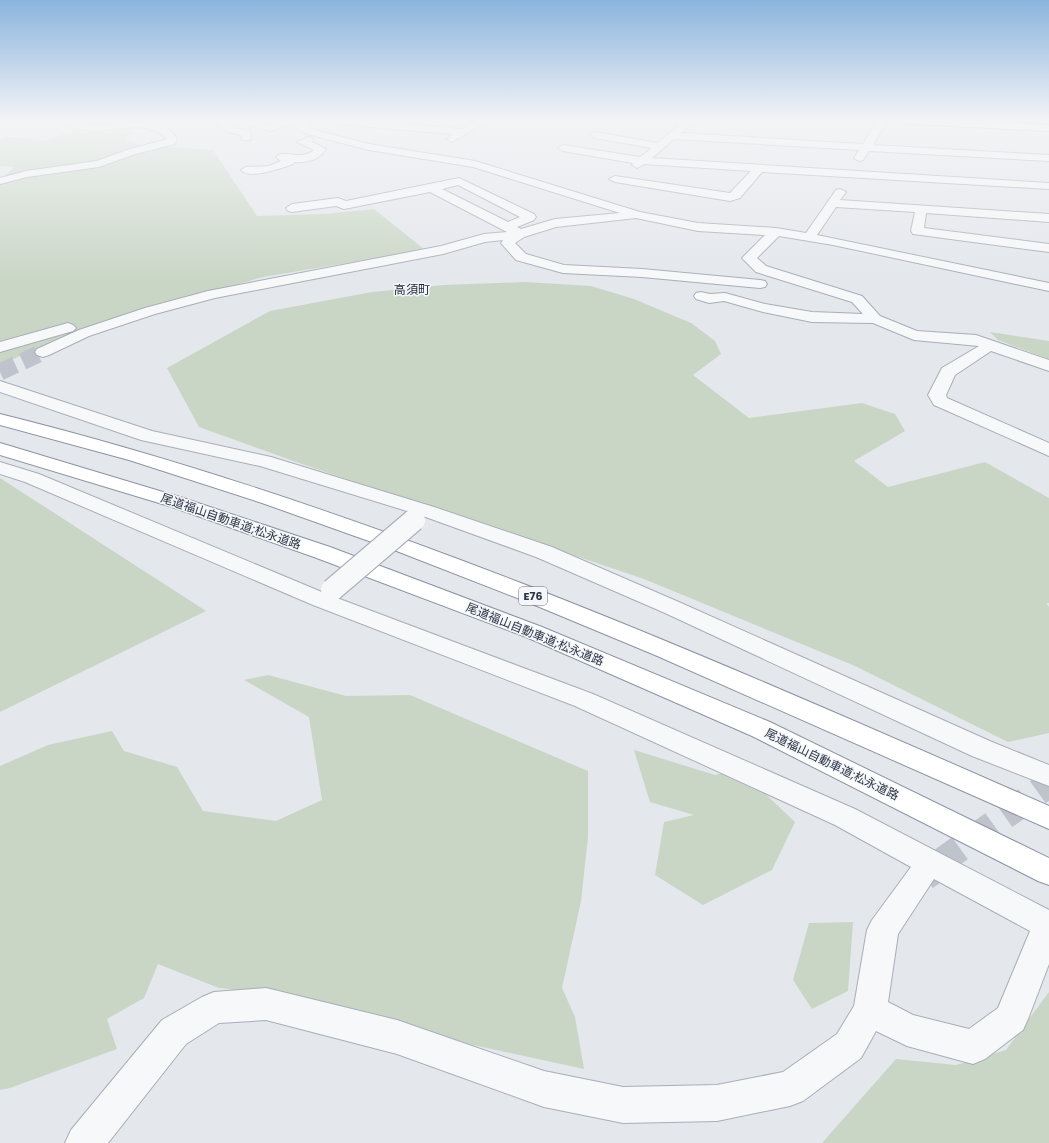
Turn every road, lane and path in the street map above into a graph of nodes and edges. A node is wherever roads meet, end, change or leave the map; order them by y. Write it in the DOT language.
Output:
graph roads {
  1 [pos="31,173"];
  2 [pos="507,173"];
  3 [pos="624,173"];
  4 [pos="755,173"];
  5 [pos="840,173"];
  6 [pos="850,174"];
  7 [pos="0,181"];
  8 [pos="398,182"];
  9 [pos="1049,186"];
  10 [pos="432,188"];
  11 [pos="596,190"];
  12 [pos="386,193"];
  13 [pos="583,196"];
  14 [pos="832,203"];
  15 [pos="921,210"];
  16 [pos="331,212"];
  17 [pos="638,215"];
  18 [pos="1049,218"];
  19 [pos="508,226"];
  20 [pos="776,232"];
  21 [pos="520,234"];
  22 [pos="809,237"];
  23 [pos="1049,248"];
  24 [pos="761,269"];
  25 [pos="760,284"];
  26 [pos="1049,287"];
  27 [pos="700,296"];
  28 [pos="748,303"];
  29 [pos="150,311"];
  30 [pos="875,319"];
  31 [pos="988,344"];
  32 [pos="0,347"];
  33 [pos="43,352"];
  34 [pos="1049,366"];
  35 [pos="0,386"];
  36 [pos="0,419"];
  37 [pos="0,449"];
  38 [pos="1049,450"];
  39 [pos="0,468"];
  40 [pos="421,516"];
  41 [pos="327,595"];
  42 [pos="1049,776"];
  43 [pos="1049,818"];
  44 [pos="1044,870"];
  45 [pos="920,876"];
  46 [pos="1048,926"];
  47 [pos="870,1010"];
  48 [pos="84,1143"];
  1 -- 7 [label="street"];
  2 -- 13 [label="street"];
  3 -- 4 [label="street"];
  5 -- 6 [label="street"];
  6 -- 9 [label="street"];
  6 -- 14 [label="street"];
  8 -- 12 [label="street"];
  10 -- 12 [label="street"];
  10 -- 19 [label="street"];
  10 -- 19 [label="street"];
  11 -- 13 [label="street"];
  12 -- 16 [label="street"];
  13 -- 17 [label="street"];
  14 -- 15 [label="street"];
  14 -- 22 [label="street"];
  15 -- 18 [label="street"];
  15 -- 23 [label="street"];
  17 -- 20 [label="street"];
  17 -- 21 [label="street"];
  19 -- 21 [label="street"];
  20 -- 22 [label="street"];
  20 -- 24 [label="street"];
  21 -- 25 [label="street"];
  21 -- 29 [label="street"];
  22 -- 26 [label="street"];
  24 -- 25 [label="street"];
  24 -- 30 [label="street"];
  25 -- 28 [label="street"];
  27 -- 28 [label="street"];
  28 -- 30 [label="street"];
  29 -- 32 [label="street"];
  29 -- 33 [label="street"];
  30 -- 31 [label="street"];
  31 -- 34 [label="street"];
  31 -- 38 [label="street"];
  35 -- 40 [label="street"];
  36 -- 43 [label="highway, E76"];
  37 -- 44 [label="highway, 尾道福山自動車道;松永道路"];
  39 -- 41 [label="street"];
  40 -- 41 [label="street, bridge"];
  40 -- 42 [label="street"];
  41 -- 46 [label="street"];
  45 -- 47 [label="street"];
  46 -- 47 [label="street"];
  47 -- 48 [label="street"];
}
